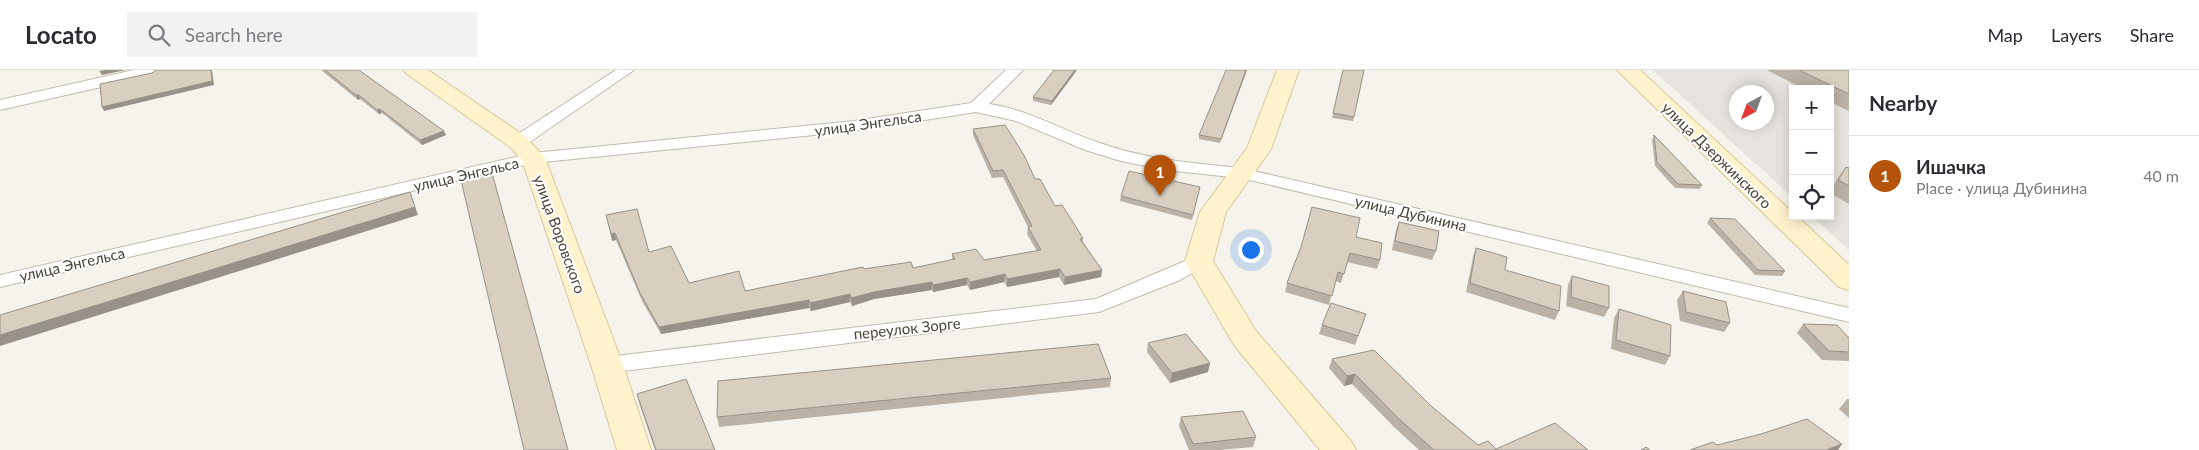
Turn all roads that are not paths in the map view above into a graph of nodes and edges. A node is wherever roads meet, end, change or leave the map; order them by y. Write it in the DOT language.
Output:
graph roads {
  1 [pos="154,70"];
  2 [pos="414,70"];
  3 [pos="626,70"];
  4 [pos="1015,70"];
  5 [pos="1288,70"];
  6 [pos="1628,70"];
  7 [pos="0,104"];
  8 [pos="976,107"];
  9 [pos="526,150"];
  10 [pos="1241,173"];
  11 [pos="1199,261"];
  12 [pos="0,281"];
  13 [pos="1849,281"];
  14 [pos="1849,315"];
  15 [pos="607,364"];
  16 [pos="634,450"];
  17 [pos="1339,450"];
  1 -- 7 [label="street"];
  2 -- 9 [label="street"];
  3 -- 9 [label="street"];
  4 -- 8 [label="street"];
  5 -- 10 [label="street"];
  6 -- 13 [label="street, улица Дзержинского"];
  8 -- 9 [label="street, улица Энгельса"];
  8 -- 10 [label="street, улица Дубинина"];
  9 -- 12 [label="street, улица Энгельса"];
  9 -- 15 [label="street, улица Воровского"];
  10 -- 11 [label="street"];
  10 -- 14 [label="street, улица Дубинина"];
  11 -- 15 [label="street, переулок Зорге"];
  11 -- 17 [label="street"];
  15 -- 16 [label="street, улица Воровского"];
}
